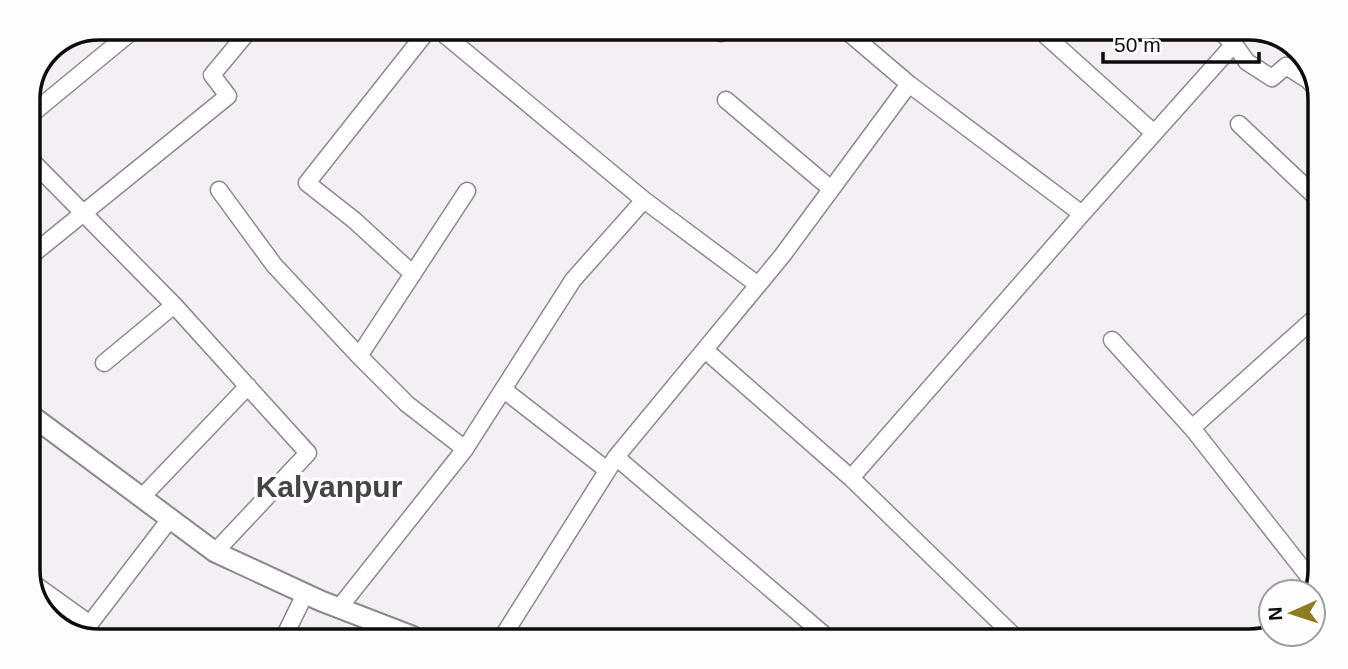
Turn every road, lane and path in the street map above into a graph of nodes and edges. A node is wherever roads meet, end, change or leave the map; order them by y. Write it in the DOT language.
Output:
graph roads {
  1 [pos="121,40"];
  2 [pos="239,40"];
  3 [pos="420,40"];
  4 [pos="451,40"];
  5 [pos="857,40"];
  6 [pos="1051,40"];
  7 [pos="1228,40"];
  8 [pos="1230,40"];
  9 [pos="1303,76"];
  10 [pos="909,84"];
  11 [pos="726,100"];
  12 [pos="40,107"];
  13 [pos="1239,124"];
  14 [pos="1154,133"];
  15 [pos="40,169"];
  16 [pos="831,189"];
  17 [pos="219,190"];
  18 [pos="1308,190"];
  19 [pos="467,191"];
  20 [pos="644,200"];
  21 [pos="85,213"];
  22 [pos="1082,214"];
  23 [pos="40,249"];
  24 [pos="414,274"];
  25 [pos="758,285"];
  26 [pos="174,305"];
  27 [pos="1308,324"];
  28 [pos="1112,340"];
  29 [pos="705,350"];
  30 [pos="359,356"];
  31 [pos="104,363"];
  32 [pos="248,386"];
  33 [pos="504,390"];
  34 [pos="40,422"];
  35 [pos="1192,428"];
  36 [pos="465,449"];
  37 [pos="611,463"];
  38 [pos="851,478"];
  39 [pos="142,497"];
  40 [pos="170,519"];
  41 [pos="215,552"];
  42 [pos="1308,575"];
  43 [pos="46,594"];
  44 [pos="305,594"];
  45 [pos="339,608"];
  46 [pos="83,627"];
  47 [pos="87,627"];
  48 [pos="288,629"];
  49 [pos="394,629"];
  50 [pos="507,629"];
  51 [pos="817,629"];
  52 [pos="1007,629"];
  1 -- 12 [label="street"];
  2 -- 21 [label="street"];
  3 -- 24 [label="street"];
  4 -- 20 [label="street"];
  5 -- 10 [label="street"];
  6 -- 14 [label="street"];
  7 -- 14 [label="street"];
  8 -- 9 [label="street"];
  10 -- 16 [label="street"];
  10 -- 22 [label="street"];
  11 -- 16 [label="street"];
  13 -- 18 [label="street"];
  14 -- 22 [label="street"];
  15 -- 21 [label="street"];
  16 -- 25 [label="street"];
  17 -- 30 [label="street"];
  19 -- 24 [label="street"];
  20 -- 25 [label="street"];
  20 -- 33 [label="street"];
  21 -- 23 [label="street"];
  21 -- 26 [label="street"];
  22 -- 38 [label="street"];
  24 -- 30 [label="street"];
  25 -- 29 [label="street"];
  26 -- 31 [label="street"];
  26 -- 32 [label="street"];
  27 -- 35 [label="street"];
  28 -- 35 [label="street"];
  29 -- 37 [label="street"];
  29 -- 38 [label="street"];
  30 -- 36 [label="street"];
  32 -- 39 [label="street"];
  32 -- 41 [label="street"];
  33 -- 36 [label="street"];
  33 -- 37 [label="street"];
  34 -- 39 [label="street"];
  35 -- 42 [label="street"];
  36 -- 45 [label="street"];
  37 -- 50 [label="street"];
  37 -- 51 [label="street"];
  38 -- 52 [label="street"];
  39 -- 40 [label="street"];
  40 -- 41 [label="street"];
  40 -- 47 [label="street"];
  41 -- 44 [label="street"];
  43 -- 46 [label="street"];
  44 -- 45 [label="street"];
  44 -- 48 [label="street"];
  45 -- 49 [label="street"];
}
